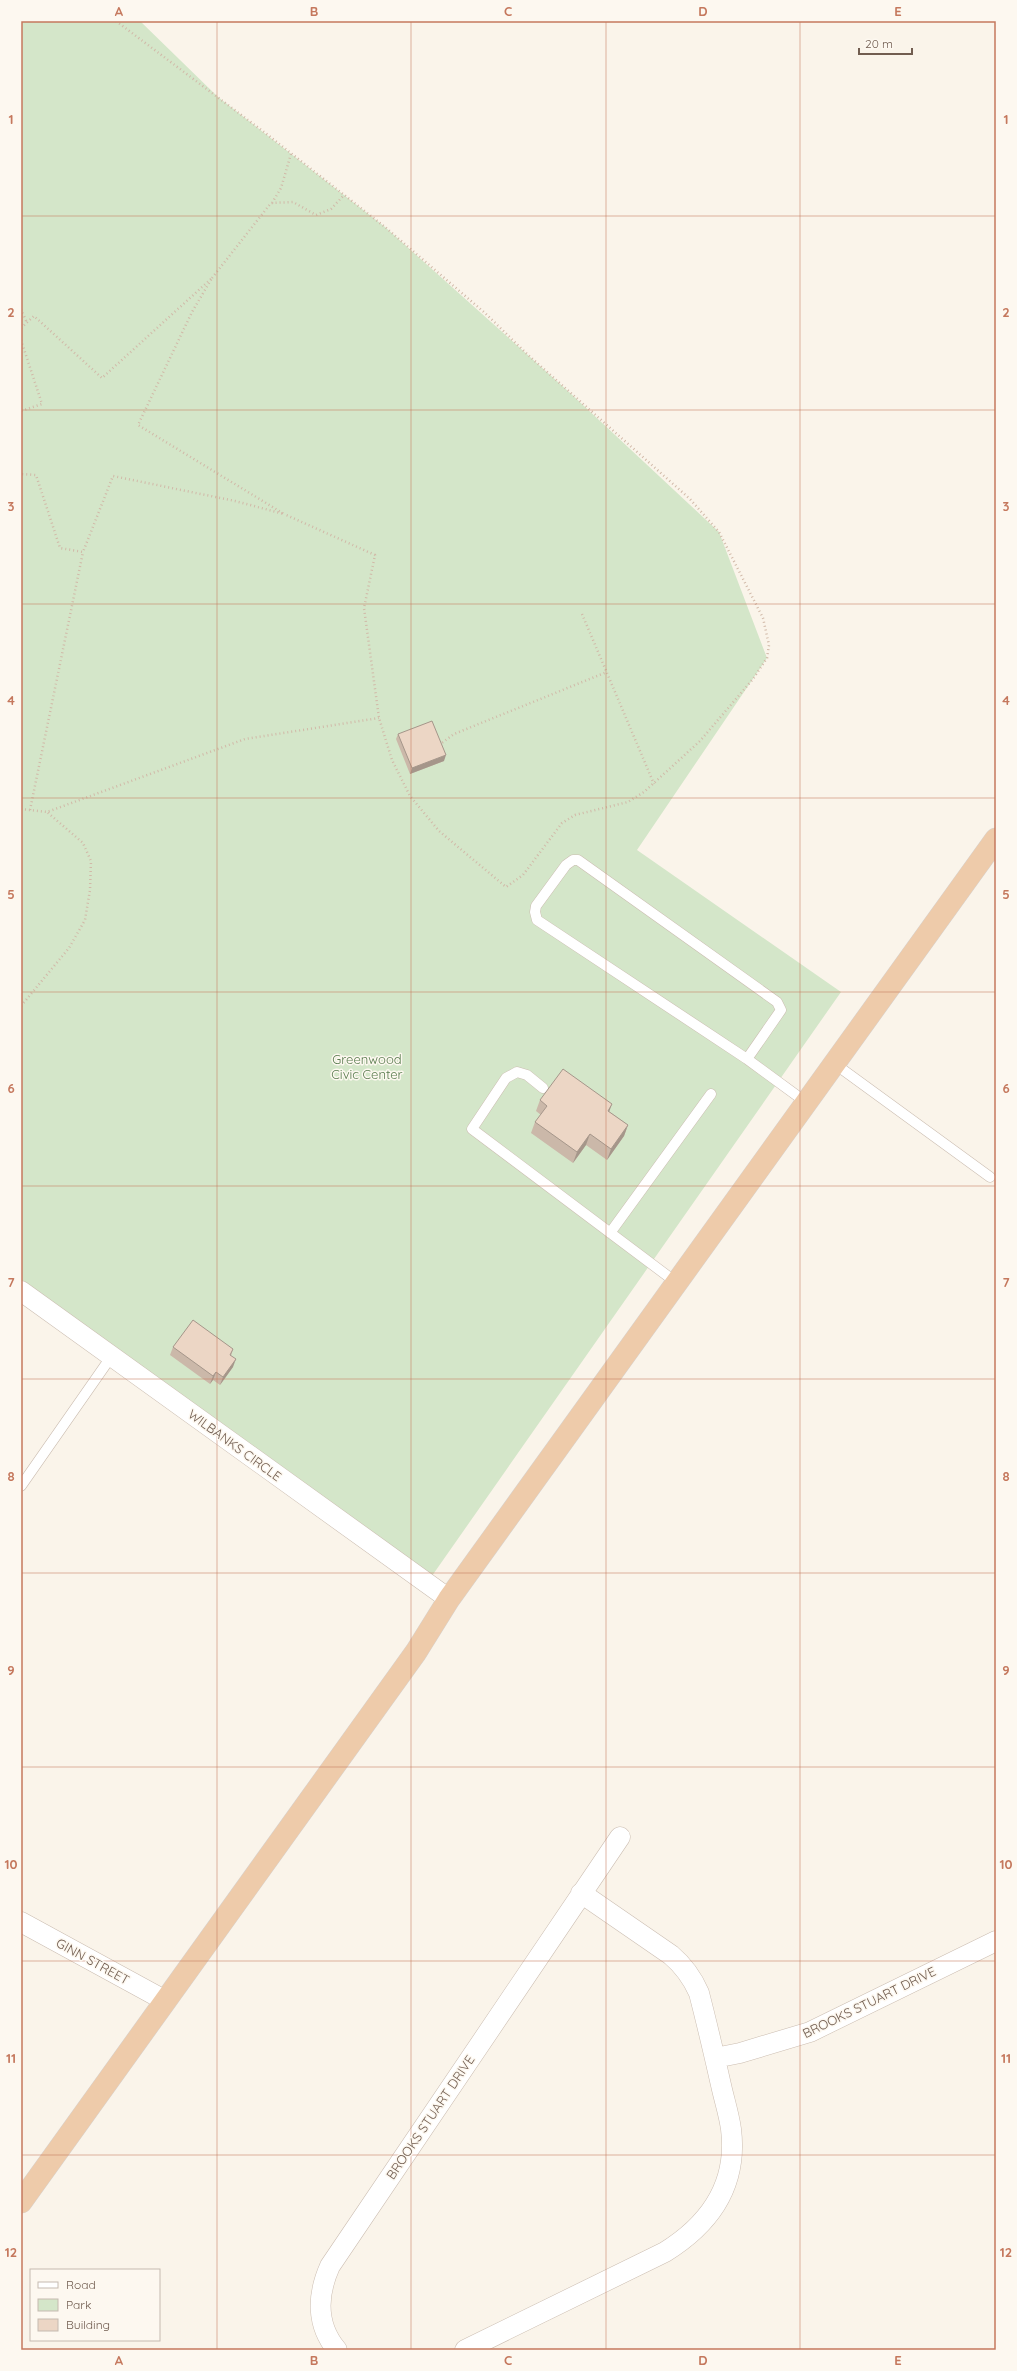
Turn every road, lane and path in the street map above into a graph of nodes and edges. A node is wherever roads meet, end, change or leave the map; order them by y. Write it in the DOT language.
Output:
graph roads {
  1 [pos="116,21"];
  2 [pos="292,154"];
  3 [pos="344,195"];
  4 [pos="272,203"];
  5 [pos="212,278"];
  6 [pos="21,309"];
  7 [pos="27,322"];
  8 [pos="21,328"];
  9 [pos="21,340"];
  10 [pos="21,411"];
  11 [pos="21,474"];
  12 [pos="284,514"];
  13 [pos="83,552"];
  14 [pos="582,614"];
  15 [pos="607,672"];
  16 [pos="379,718"];
  17 [pos="438,745"];
  18 [pos="654,784"];
  19 [pos="21,809"];
  20 [pos="30,810"];
  21 [pos="47,812"];
  22 [pos="996,839"];
  23 [pos="21,1006"];
  24 [pos="747,1059"];
  25 [pos="835,1064"];
  26 [pos="543,1088"];
  27 [pos="711,1094"];
  28 [pos="807,1103"];
  29 [pos="990,1177"];
  30 [pos="610,1233"];
  31 [pos="677,1283"];
  32 [pos="21,1291"];
  33 [pos="112,1357"];
  34 [pos="21,1486"];
  35 [pos="449,1599"];
  36 [pos="620,1837"];
  37 [pos="581,1893"];
  38 [pos="21,1922"];
  39 [pos="996,1941"];
  40 [pos="164,2000"];
  41 [pos="715,2058"];
  42 [pos="21,2202"];
  43 [pos="337,2350"];
  44 [pos="465,2350"];
  1 -- 2 [label="path"];
  2 -- 3 [label="path"];
  2 -- 4 [label="path"];
  3 -- 4 [label="path"];
  3 -- 18 [label="path"];
  4 -- 5 [label="path"];
  5 -- 7 [label="path"];
  5 -- 12 [label="path"];
  6 -- 7 [label="path"];
  7 -- 8 [label="path"];
  9 -- 10 [label="path"];
  11 -- 13 [label="path"];
  12 -- 13 [label="path"];
  12 -- 16 [label="path"];
  13 -- 20 [label="path"];
  14 -- 15 [label="path"];
  15 -- 17 [label="path"];
  15 -- 18 [label="path"];
  16 -- 18 [label="path"];
  16 -- 21 [label="path"];
  19 -- 20 [label="path"];
  20 -- 21 [label="path"];
  21 -- 23 [label="path"];
  22 -- 25 [label="highway"];
  24 -- 24 [label="lane"];
  24 -- 28 [label="lane"];
  25 -- 28 [label="highway"];
  25 -- 29 [label="lane"];
  26 -- 30 [label="lane"];
  27 -- 30 [label="lane"];
  28 -- 31 [label="highway"];
  30 -- 31 [label="lane"];
  31 -- 35 [label="highway"];
  32 -- 33 [label="street, WILBANKS CIRCLE"];
  33 -- 34 [label="lane"];
  33 -- 35 [label="street, WILBANKS CIRCLE"];
  35 -- 40 [label="highway"];
  36 -- 37 [label="street, BROOKS STUART DRIVE"];
  37 -- 41 [label="street"];
  37 -- 43 [label="street, BROOKS STUART DRIVE"];
  38 -- 40 [label="street, GINN STREET"];
  39 -- 41 [label="street, BROOKS STUART DRIVE"];
  40 -- 42 [label="highway"];
  41 -- 44 [label="street"];
}
